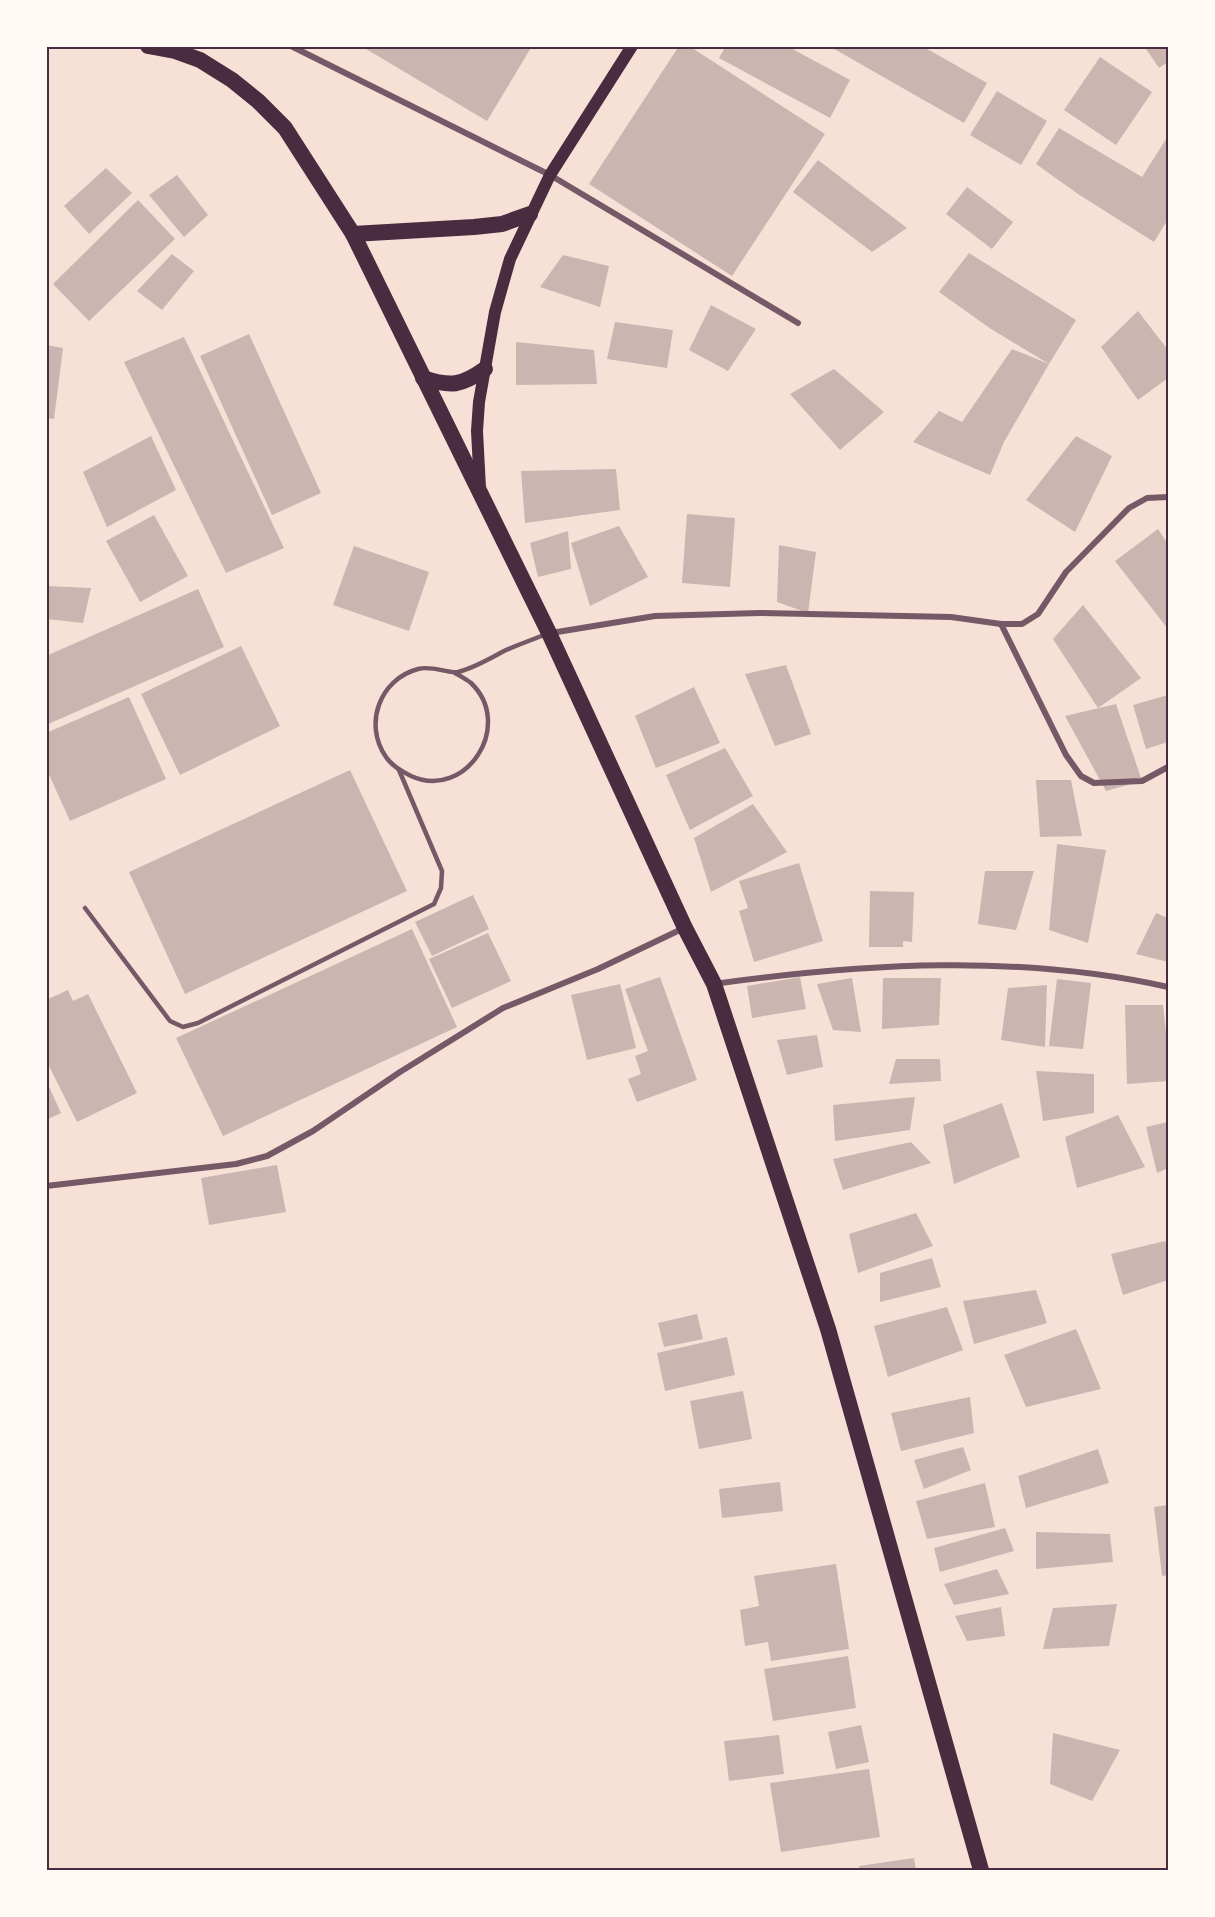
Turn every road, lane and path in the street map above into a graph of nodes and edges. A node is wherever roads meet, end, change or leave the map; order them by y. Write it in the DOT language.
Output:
graph roads {
  1 [pos="148,46"];
  2 [pos="291,46"];
  3 [pos="632,46"];
  4 [pos="550,175"];
  5 [pos="530,214"];
  6 [pos="353,234"];
  7 [pos="798,323"];
  8 [pos="485,369"];
  9 [pos="423,378"];
  10 [pos="480,493"];
  11 [pos="1168,497"];
  12 [pos="1001,624"];
  13 [pos="550,633"];
  14 [pos="455,673"];
  15 [pos="1168,767"];
  16 [pos="399,770"];
  17 [pos="85,908"];
  18 [pos="685,928"];
  19 [pos="714,984"];
  20 [pos="1168,987"];
  21 [pos="46,1186"];
  22 [pos="981,1870"];
  1 -- 6 [label="highway"];
  2 -- 4 [label="street"];
  3 -- 4 [label="main road"];
  4 -- 5 [label="main road"];
  4 -- 7 [label="street"];
  5 -- 6 [label="highway"];
  5 -- 8 [label="main road"];
  6 -- 9 [label="highway"];
  8 -- 9 [label="highway"];
  8 -- 10 [label="main road"];
  9 -- 10 [label="highway"];
  10 -- 13 [label="highway"];
  11 -- 12 [label="street"];
  12 -- 13 [label="street"];
  12 -- 15 [label="street"];
  13 -- 14 [label="lane"];
  13 -- 18 [label="highway"];
  14 -- 16 [label="lane"];
  14 -- 16 [label="lane"];
  16 -- 17 [label="lane"];
  18 -- 19 [label="highway"];
  18 -- 21 [label="street"];
  19 -- 20 [label="street"];
  19 -- 22 [label="highway"];
}
